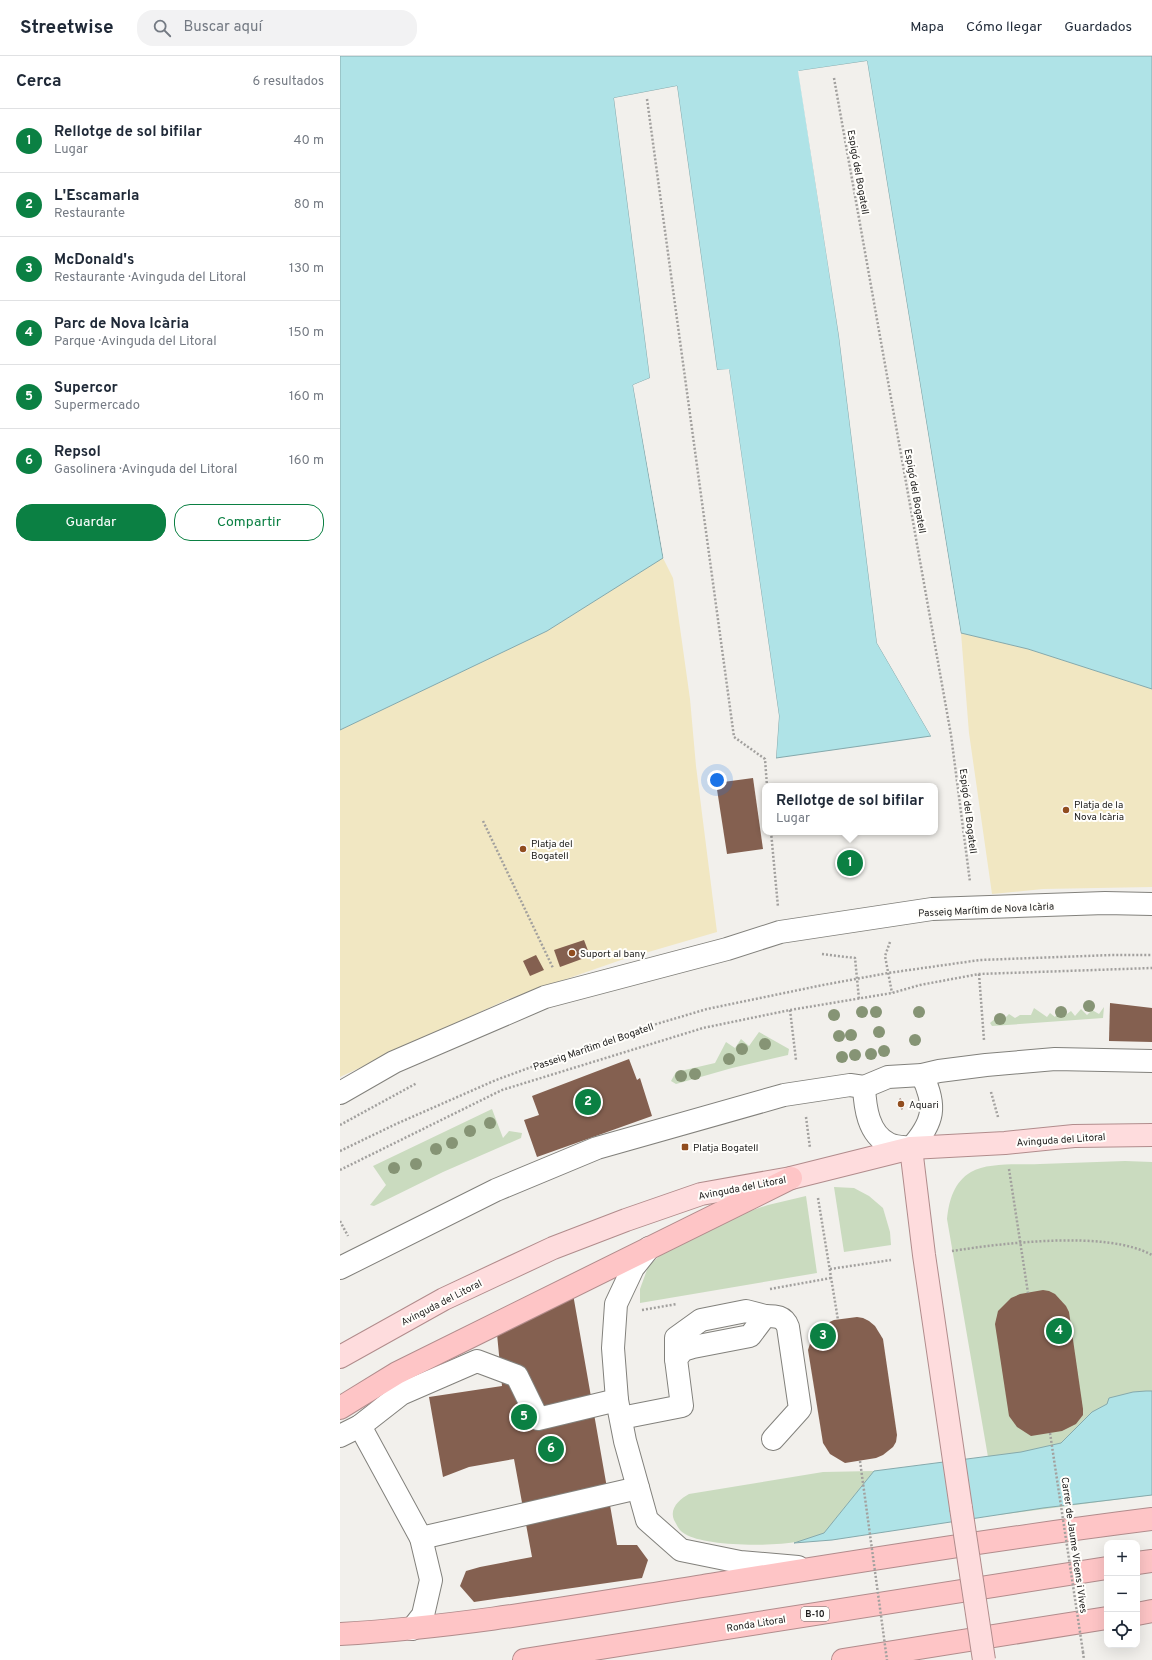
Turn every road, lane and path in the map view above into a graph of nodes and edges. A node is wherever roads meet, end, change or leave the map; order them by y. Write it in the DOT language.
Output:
graph roads {
  1 [pos="834,78"];
  2 [pos="647,99"];
  3 [pos="767,783"];
  4 [pos="483,821"];
  5 [pos="771,835"];
  6 [pos="1152,904"];
  7 [pos="972,908"];
  8 [pos="780,932"];
  9 [pos="1152,955"];
  10 [pos="885,956"];
  11 [pos="855,958"];
  12 [pos="1152,968"];
  13 [pos="888,974"];
  14 [pos="979,974"];
  15 [pos="858,980"];
  16 [pos="564,992"];
  17 [pos="892,993"];
  18 [pos="859,999"];
  19 [pos="790,1010"];
  20 [pos="985,1045"];
  21 [pos="796,1060"];
  22 [pos="1152,1061"];
  23 [pos="922,1075"];
  24 [pos="864,1087"];
  25 [pos="991,1092"];
  26 [pos="340,1093"];
  27 [pos="805,1111"];
  28 [pos="999,1120"];
  29 [pos="1152,1135"];
  30 [pos="911,1148"];
  31 [pos="340,1151"];
  32 [pos="811,1152"];
  33 [pos="1009,1165"];
  34 [pos="340,1170"];
  35 [pos="791,1178"];
  36 [pos="818,1197"];
  37 [pos="340,1221"];
  38 [pos="349,1238"];
  39 [pos="1021,1243"];
  40 [pos="649,1248"];
  41 [pos="952,1251"];
  42 [pos="1152,1255"];
  43 [pos="891,1260"];
  44 [pos="340,1268"];
  45 [pos="830,1269"];
  46 [pos="1028,1293"];
  47 [pos="838,1320"];
  48 [pos="340,1357"];
  49 [pos="340,1408"];
  50 [pos="619,1409"];
  51 [pos="360,1426"];
  52 [pos="1050,1433"];
  53 [pos="340,1436"];
  54 [pos="773,1439"];
  55 [pos="860,1461"];
  56 [pos="638,1488"];
  57 [pos="1152,1519"];
  58 [pos="421,1538"];
  59 [pos="1152,1561"];
  60 [pos="1140,1563"];
  61 [pos="813,1568"];
  62 [pos="1104,1568"];
  63 [pos="1152,1611"];
  64 [pos="1140,1613"];
  65 [pos="1104,1618"];
  66 [pos="412,1629"];
  67 [pos="340,1634"];
  68 [pos="524,1660"];
  69 [pos="843,1660"];
  70 [pos="887,1660"];
  71 [pos="984,1660"];
  72 [pos="1084,1660"];
  1 -- 7 [label="path, Espigó del Bogatell"];
  2 -- 3 [label="path"];
  4 -- 16 [label="path"];
  5 -- 8 [label="path"];
  6 -- 7 [label="street, Passeig Marítim de Nova Icària"];
  7 -- 8 [label="street, Passeig Marítim de Nova Icària"];
  8 -- 16 [label="street, Passeig Marítim de Nova Icària"];
  9 -- 13 [label="path"];
  10 -- 13 [label="path"];
  11 -- 15 [label="path"];
  12 -- 14 [label="path"];
  13 -- 15 [label="path"];
  13 -- 17 [label="path"];
  14 -- 17 [label="path"];
  14 -- 20 [label="path"];
  15 -- 18 [label="path"];
  15 -- 31 [label="path, Passeig Marítim del Bogatell"];
  16 -- 26 [label="street"];
  17 -- 18 [label="path"];
  18 -- 19 [label="path"];
  19 -- 21 [label="path"];
  19 -- 34 [label="path"];
  22 -- 23 [label="street"];
  23 -- 24 [label="street"];
  23 -- 30 [label="street"];
  24 -- 30 [label="street"];
  24 -- 44 [label="street"];
  25 -- 28 [label="path"];
  27 -- 32 [label="path"];
  29 -- 30 [label="main road, Avinguda del Litoral"];
  30 -- 35 [label="main road, Avinguda del Litoral"];
  30 -- 71 [label="main road, bridge"];
  33 -- 39 [label="path"];
  35 -- 40 [label="highway"];
  35 -- 48 [label="main road, Avinguda del Litoral"];
  36 -- 45 [label="path"];
  37 -- 38 [label="path"];
  39 -- 41 [label="path"];
  39 -- 42 [label="path"];
  39 -- 46 [label="path"];
  40 -- 49 [label="highway"];
  40 -- 50 [label="street"];
  43 -- 45 [label="path"];
  45 -- 47 [label="path"];
  50 -- 51 [label="street"];
  50 -- 54 [label="street"];
  50 -- 56 [label="street"];
  51 -- 53 [label="street"];
  51 -- 58 [label="street"];
  52 -- 72 [label="path, Carrer de Jaume Vicens i Vives, bridge"];
  55 -- 70 [label="path, bridge"];
  56 -- 58 [label="street"];
  56 -- 61 [label="street"];
  57 -- 61 [label="highway"];
  58 -- 66 [label="street"];
  59 -- 60 [label="highway"];
  61 -- 66 [label="highway"];
  62 -- 68 [label="highway, Ronda Litoral / B-10"];
  63 -- 64 [label="highway"];
  65 -- 69 [label="highway"];
  66 -- 67 [label="highway"];
}
